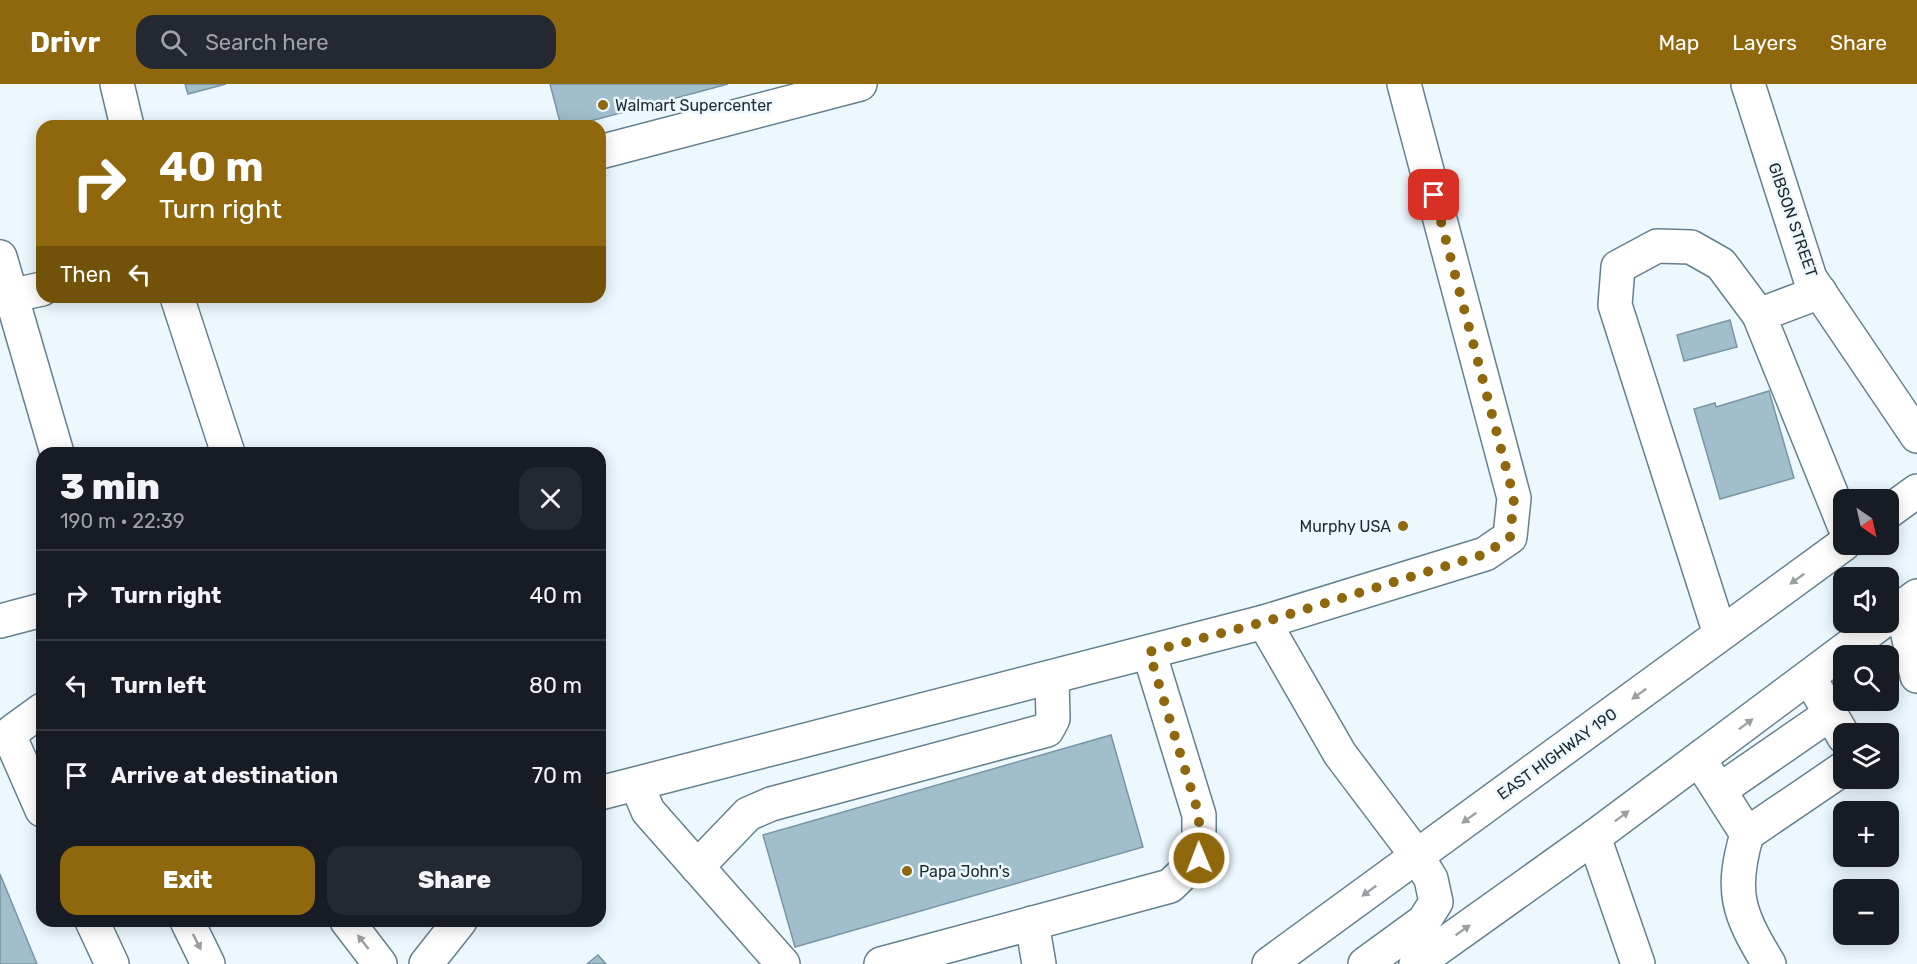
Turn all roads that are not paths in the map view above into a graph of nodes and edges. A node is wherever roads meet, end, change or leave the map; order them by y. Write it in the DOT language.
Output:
graph roads {
  1 [pos="117,84"];
  2 [pos="860,84"];
  3 [pos="1404,84"];
  4 [pos="1748,84"];
  5 [pos="126,120"];
  6 [pos="606,150"];
  7 [pos="0,257"];
  8 [pos="36,290"];
  9 [pos="1820,292"];
  10 [pos="9,296"];
  11 [pos="179,303"];
  12 [pos="1759,315"];
  13 [pos="1917,435"];
  14 [pos="57,447"];
  15 [pos="226,447"];
  16 [pos="1917,491"];
  17 [pos="1833,498"];
  18 [pos="1899,504"];
  19 [pos="1833,552"];
  20 [pos="36,612"];
  21 [pos="1899,618"];
  22 [pos="0,621"];
  23 [pos="1264,622"];
  24 [pos="1868,633"];
  25 [pos="1720,634"];
  26 [pos="1149,652"];
  27 [pos="1917,676"];
  28 [pos="1809,677"];
  29 [pos="1052,678"];
  30 [pos="36,714"];
  31 [pos="1836,723"];
  32 [pos="1833,727"];
  33 [pos="1699,759"];
  34 [pos="1833,775"];
  35 [pos="637,784"];
  36 [pos="1720,790"];
  37 [pos="606,792"];
  38 [pos="36,797"];
  39 [pos="1747,834"];
  40 [pos="1594,837"];
  41 [pos="1416,856"];
  42 [pos="697,867"];
  43 [pos="1032,923"];
  44 [pos="95,927"];
  45 [pos="190,927"];
  46 [pos="352,927"];
  47 [pos="455,927"];
  48 [pos="112,964"];
  49 [pos="208,964"];
  50 [pos="380,964"];
  51 [pos="426,964"];
  52 [pos="783,964"];
  53 [pos="881,964"];
  54 [pos="1039,964"];
  55 [pos="1269,964"];
  56 [pos="1365,964"];
  57 [pos="1416,964"];
  58 [pos="1638,964"];
  59 [pos="1768,964"];
  1 -- 5 [label="main road"];
  2 -- 6 [label="main road"];
  3 -- 23 [label="main road"];
  4 -- 9 [label="main road, GIBSON STREET"];
  7 -- 10 [label="main road"];
  8 -- 10 [label="main road"];
  9 -- 12 [label="main road"];
  9 -- 13 [label="main road, GIBSON STREET"];
  10 -- 14 [label="main road"];
  11 -- 15 [label="main road"];
  12 -- 17 [label="main road"];
  12 -- 25 [label="main road"];
  16 -- 18 [label="main road"];
  19 -- 25 [label="main road, EAST HIGHWAY 190, one-way"];
  20 -- 22 [label="main road"];
  21 -- 27 [label="main road"];
  23 -- 26 [label="main road"];
  23 -- 41 [label="main road"];
  24 -- 28 [label="main road"];
  25 -- 41 [label="main road, EAST HIGHWAY 190, one-way"];
  26 -- 29 [label="main road"];
  26 -- 43 [label="main road"];
  28 -- 31 [label="main road"];
  33 -- 28 [label="main road, one-way"];
  29 -- 35 [label="main road"];
  29 -- 42 [label="main road"];
  30 -- 38 [label="main road"];
  32 -- 36 [label="main road"];
  33 -- 36 [label="main road"];
  40 -- 33 [label="main road, one-way"];
  34 -- 39 [label="main road"];
  35 -- 37 [label="main road"];
  35 -- 42 [label="main road"];
  36 -- 39 [label="main road"];
  39 -- 59 [label="main road"];
  57 -- 40 [label="main road, one-way"];
  40 -- 58 [label="main road"];
  41 -- 55 [label="main road, EAST HIGHWAY 190, one-way"];
  41 -- 56 [label="main road"];
  42 -- 52 [label="main road"];
  43 -- 53 [label="main road"];
  43 -- 54 [label="main road"];
  44 -- 48 [label="main road"];
  45 -- 49 [label="main road, one-way"];
  50 -- 46 [label="main road, one-way"];
  47 -- 51 [label="main road"];
}
